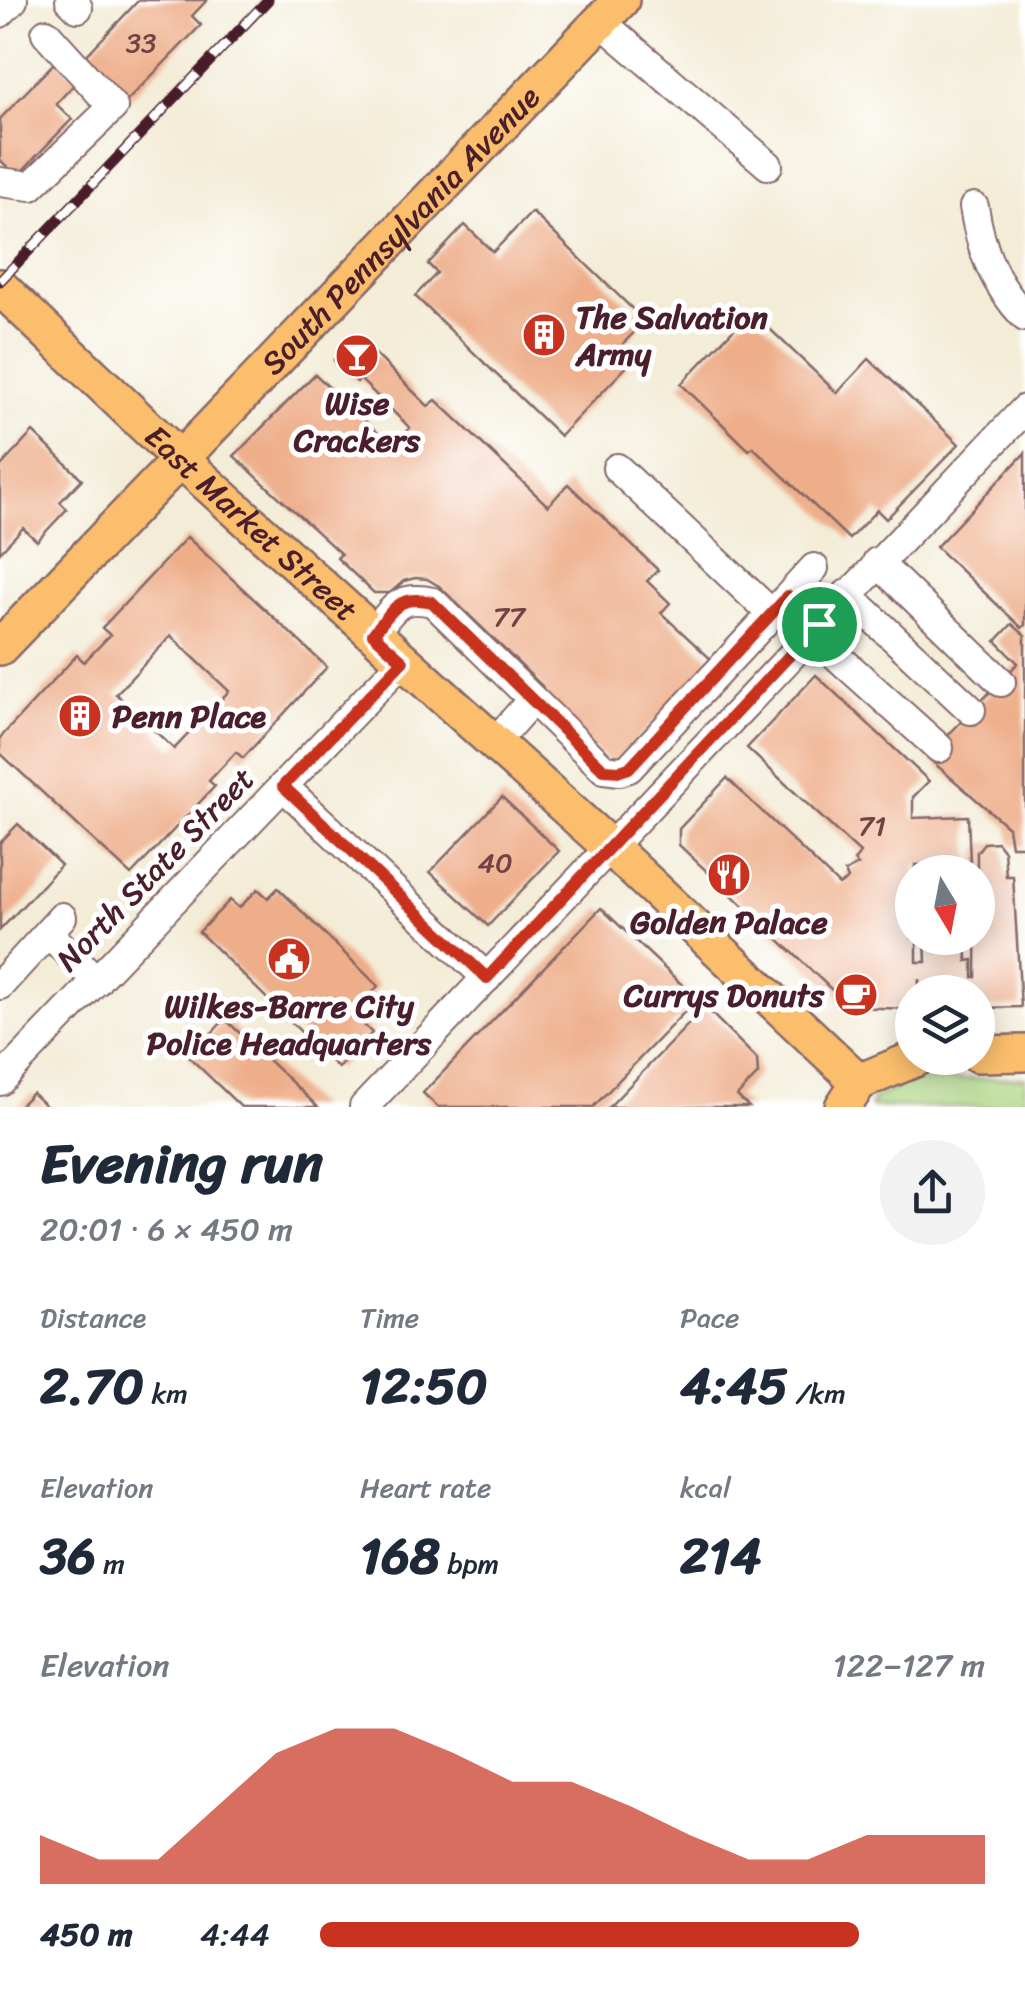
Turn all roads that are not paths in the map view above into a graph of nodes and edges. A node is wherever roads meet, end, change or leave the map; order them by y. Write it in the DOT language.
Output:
graph roads {
  1 [pos="13,0"];
  2 [pos="610,11"];
  3 [pos="0,14"];
  4 [pos="46,33"];
  5 [pos="768,165"];
  6 [pos="0,182"];
  7 [pos="974,207"];
  8 [pos="0,287"];
  9 [pos="1025,317"];
  10 [pos="1025,409"];
  11 [pos="179,458"];
  12 [pos="618,468"];
  13 [pos="877,562"];
  14 [pos="814,568"];
  15 [pos="847,594"];
  16 [pos="780,605"];
  17 [pos="815,629"];
  18 [pos="373,634"];
  19 [pos="0,646"];
  20 [pos="403,661"];
  21 [pos="1000,682"];
  22 [pos="531,701"];
  23 [pos="971,710"];
  24 [pos="494,743"];
  25 [pos="938,748"];
  26 [pos="283,786"];
  27 [pos="611,848"];
  28 [pos="487,978"];
  29 [pos="97,980"];
  30 [pos="0,985"];
  31 [pos="1025,1053"];
  32 [pos="995,1054"];
  33 [pos="895,1070"];
  34 [pos="0,1081"];
  35 [pos="851,1094"];
  36 [pos="364,1107"];
  1 -- 3 [label="street"];
  2 -- 5 [label="street"];
  2 -- 11 [label="main road, South Pennsylvania Avenue"];
  4 -- 6 [label="street"];
  7 -- 9 [label="street"];
  8 -- 11 [label="main road, East Market Street"];
  10 -- 13 [label="street"];
  11 -- 18 [label="main road, East Market Street"];
  11 -- 19 [label="main road, South Pennsylvania Avenue"];
  12 -- 16 [label="street"];
  13 -- 15 [label="street"];
  13 -- 21 [label="street"];
  14 -- 16 [label="street"];
  15 -- 17 [label="street"];
  15 -- 23 [label="street"];
  16 -- 17 [label="street"];
  16 -- 22 [label="street"];
  17 -- 25 [label="street"];
  17 -- 27 [label="street"];
  18 -- 20 [label="main road, East Market Street"];
  18 -- 22 [label="street"];
  20 -- 24 [label="main road, East Market Street"];
  20 -- 26 [label="street, North State Street"];
  22 -- 24 [label="street"];
  24 -- 27 [label="main road, East Market Street"];
  26 -- 28 [label="street"];
  26 -- 29 [label="street, North State Street"];
  27 -- 28 [label="street"];
  27 -- 35 [label="main road, East Market Street"];
  28 -- 36 [label="street"];
  29 -- 30 [label="street"];
  29 -- 34 [label="street, North State Street"];
  31 -- 32 [label="main road"];
  33 -- 35 [label="main road"];
}
